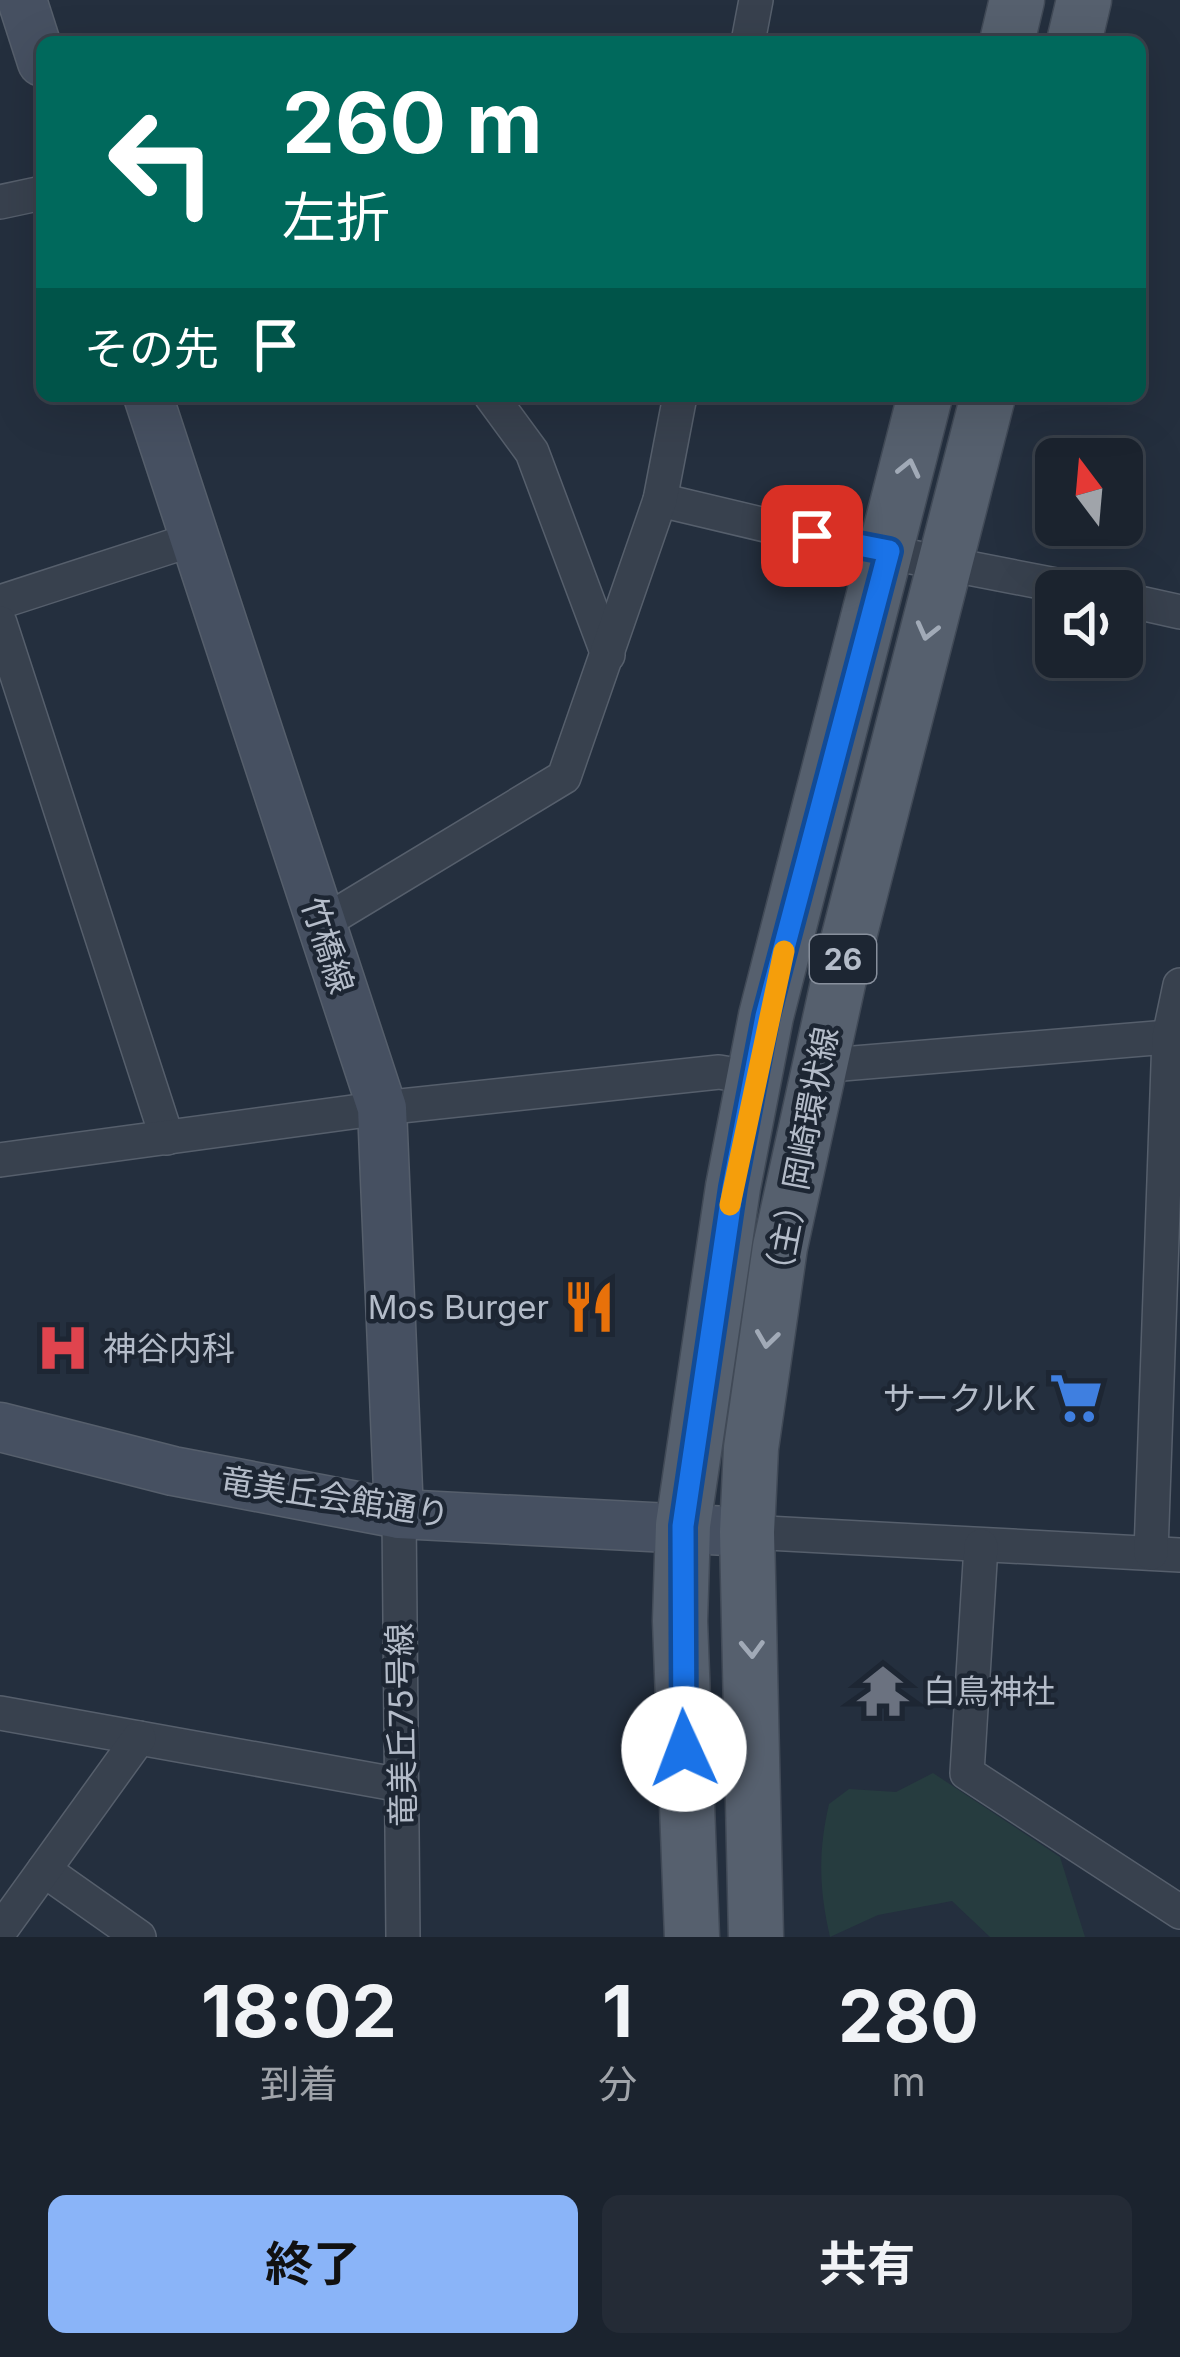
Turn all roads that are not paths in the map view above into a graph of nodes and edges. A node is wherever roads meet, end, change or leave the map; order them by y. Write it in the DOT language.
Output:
graph roads {
  1 [pos="22,0"];
  2 [pos="756,0"];
  3 [pos="1017,0"];
  4 [pos="1084,0"];
  5 [pos="749,36"];
  6 [pos="1008,36"];
  7 [pos="1075,36"];
  8 [pos="36,43"];
  9 [pos="36,194"];
  10 [pos="0,202"];
  11 [pos="150,402"];
  12 [pos="495,402"];
  13 [pos="679,402"];
  14 [pos="924,402"];
  15 [pos="986,402"];
  16 [pos="659,500"];
  17 [pos="194,538"];
  18 [pos="889,551"];
  19 [pos="946,560"];
  20 [pos="1035,580"];
  21 [pos="0,602"];
  22 [pos="1143,604"];
  23 [pos="1180,612"];
  24 [pos="0,623"];
  25 [pos="608,655"];
  26 [pos="321,924"];
  27 [pos="1180,985"];
  28 [pos="1174,1037"];
  29 [pos="818,1066"];
  30 [pos="756,1078"];
  31 [pos="382,1108"];
  32 [pos="167,1138"];
  33 [pos="0,1160"];
  34 [pos="0,1427"];
  35 [pos="398,1514"];
  36 [pos="683,1526"];
  37 [pos="747,1532"];
  38 [pos="981,1546"];
  39 [pos="1166,1554"];
  40 [pos="0,1713"];
  41 [pos="140,1738"];
  42 [pos="401,1784"];
  43 [pos="44,1870"];
  44 [pos="1180,1912"];
  45 [pos="0,1931"];
  46 [pos="758,1933"];
  47 [pos="690,1935"];
  48 [pos="139,1937"];
  49 [pos="403,1937"];
  1 -- 8 [label="street"];
  2 -- 5 [label="street"];
  3 -- 6 [label="main road"];
  4 -- 7 [label="main road"];
  9 -- 10 [label="street"];
  11 -- 17 [label="street, 竹橋線"];
  12 -- 25 [label="street"];
  13 -- 16 [label="street"];
  18 -- 14 [label="main road, （主）岡崎環状線 / 26, one-way"];
  15 -- 19 [label="main road, （主）岡崎環状線 / 26"];
  16 -- 18 [label="street"];
  16 -- 25 [label="street"];
  17 -- 21 [label="street"];
  17 -- 26 [label="street, 竹橋線"];
  18 -- 19 [label="street"];
  18 -- 30 [label="main road, （主）岡崎環状線 / 26"];
  19 -- 20 [label="street"];
  19 -- 29 [label="main road, （主）岡崎環状線 / 26, one-way"];
  22 -- 23 [label="street"];
  24 -- 32 [label="street"];
  25 -- 26 [label="street"];
  26 -- 31 [label="street, 竹橋線"];
  27 -- 28 [label="street"];
  28 -- 29 [label="street"];
  28 -- 39 [label="street"];
  29 -- 37 [label="main road, （主）岡崎環状線 / 26, one-way"];
  30 -- 31 [label="street"];
  30 -- 36 [label="main road, （主）岡崎環状線 / 26"];
  31 -- 32 [label="street"];
  31 -- 35 [label="street, 竹橋線"];
  32 -- 33 [label="street"];
  34 -- 35 [label="street, 竜美丘会館通り"];
  35 -- 36 [label="street, 竜美丘会館通り"];
  35 -- 42 [label="street, 竜美丘75号線"];
  36 -- 37 [label="street, 竜美丘会館通り"];
  36 -- 47 [label="main road, （主）岡崎環状線 / 26"];
  37 -- 38 [label="street"];
  37 -- 46 [label="main road, （主）岡崎環状線 / 26, one-way"];
  38 -- 39 [label="street"];
  38 -- 44 [label="street"];
  40 -- 41 [label="street"];
  41 -- 42 [label="street"];
  41 -- 43 [label="street"];
  42 -- 49 [label="street, 竜美丘75号線"];
  43 -- 45 [label="street"];
  43 -- 48 [label="street"];
}
